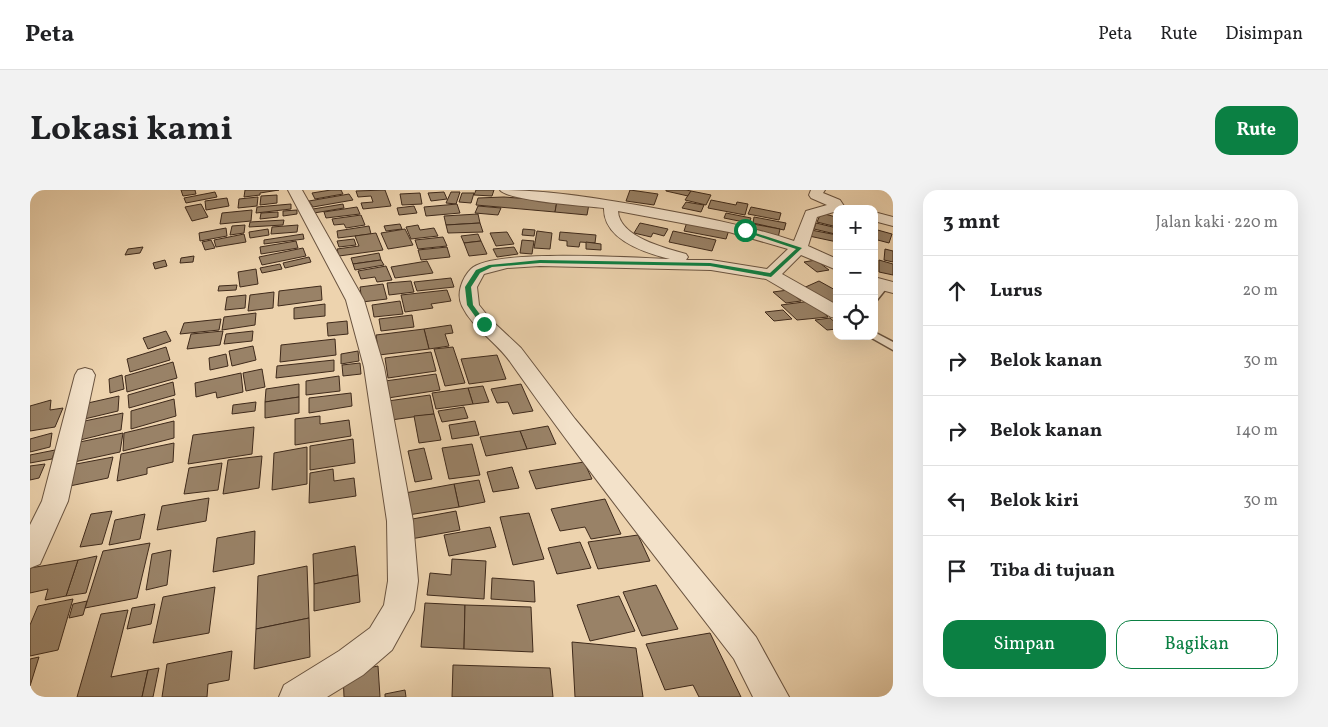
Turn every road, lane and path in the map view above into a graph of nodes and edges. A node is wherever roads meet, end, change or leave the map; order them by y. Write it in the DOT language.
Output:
graph roads {
  1 [pos="295,190"];
  2 [pos="506,190"];
  3 [pos="818,190"];
  4 [pos="611,205"];
  5 [pos="838,205"];
  6 [pos="833,209"];
  7 [pos="878,217"];
  8 [pos="893,222"];
  9 [pos="799,248"];
  10 [pos="833,263"];
  11 [pos="710,265"];
  12 [pos="771,275"];
  13 [pos="833,311"];
  14 [pos="878,338"];
  15 [pos="893,347"];
  16 [pos="85,375"];
  17 [pos="30,555"];
  18 [pos="296,697"];
  19 [pos="772,697"];
  1 -- 18 [label="street"];
  2 -- 4 [label="street"];
  3 -- 5 [label="street"];
  4 -- 9 [label="street"];
  4 -- 11 [label="street"];
  6 -- 9 [label="street"];
  7 -- 8 [label="street"];
  9 -- 10 [label="street"];
  9 -- 12 [label="street"];
  11 -- 12 [label="street"];
  11 -- 19 [label="street"];
  12 -- 13 [label="street"];
  14 -- 15 [label="lane"];
  16 -- 17 [label="street"];
}
